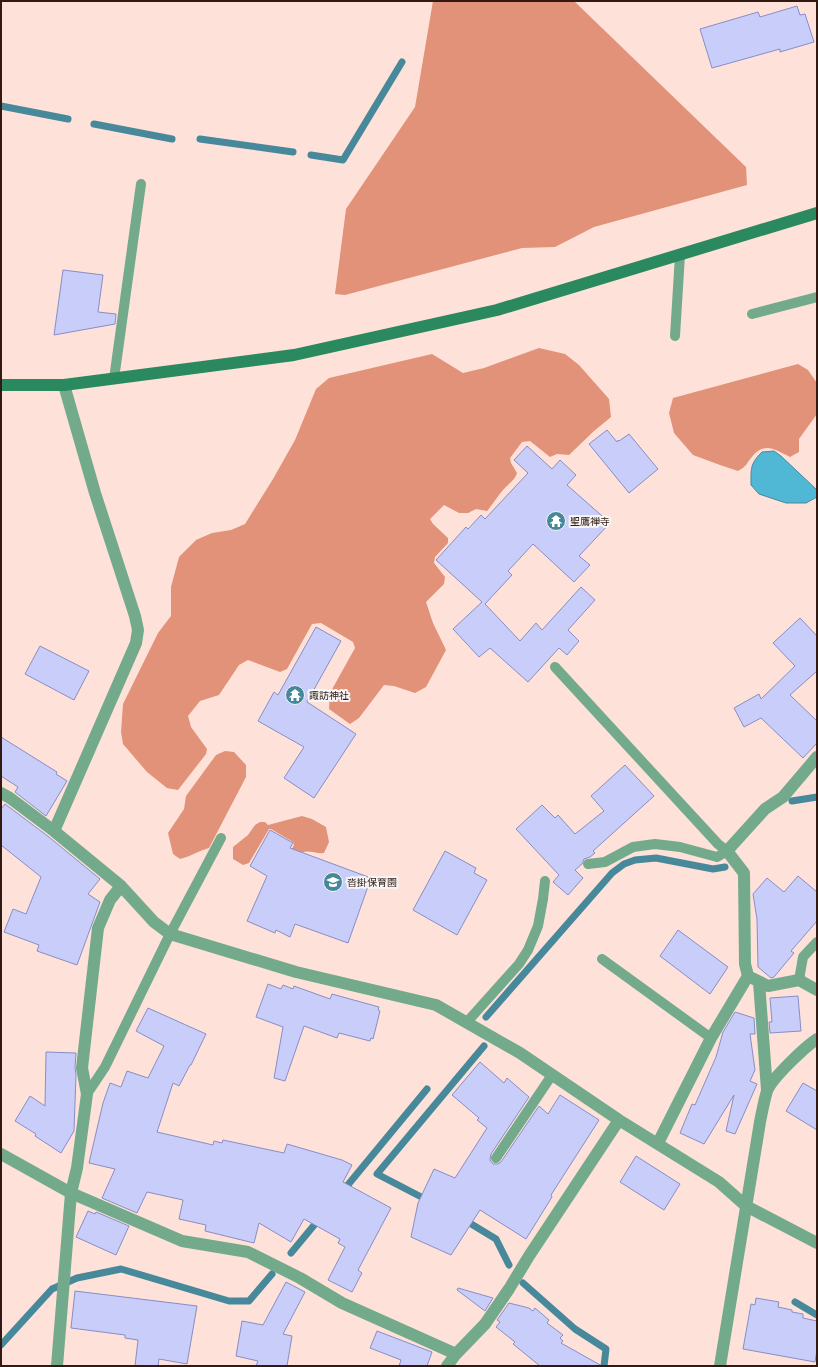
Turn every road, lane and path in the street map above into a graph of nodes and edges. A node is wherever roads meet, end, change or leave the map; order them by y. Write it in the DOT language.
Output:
graph roads {
  1 [pos="141,184"];
  2 [pos="817,213"];
  3 [pos="680,254"];
  4 [pos="817,297"];
  5 [pos="752,314"];
  6 [pos="675,336"];
  7 [pos="114,378"];
  8 [pos="1,385"];
  9 [pos="64,385"];
  10 [pos="555,667"];
  11 [pos="817,757"];
  12 [pos="1,793"];
  13 [pos="54,831"];
  14 [pos="221,838"];
  15 [pos="727,851"];
  16 [pos="588,864"];
  17 [pos="545,881"];
  18 [pos="121,886"];
  19 [pos="170,934"];
  20 [pos="817,942"];
  21 [pos="602,959"];
  22 [pos="753,979"];
  23 [pos="799,980"];
  24 [pos="817,990"];
  25 [pos="467,1022"];
  26 [pos="711,1038"];
  27 [pos="817,1040"];
  28 [pos="552,1075"];
  29 [pos="767,1090"];
  30 [pos="87,1094"];
  31 [pos="619,1120"];
  32 [pos="658,1143"];
  33 [pos="1,1154"];
  34 [pos="496,1158"];
  35 [pos="71,1193"];
  36 [pos="746,1206"];
  37 [pos="817,1243"];
  38 [pos="456,1354"];
  39 [pos="57,1366"];
  40 [pos="447,1366"];
  41 [pos="720,1366"];
  1 -- 7 [label="lane"];
  2 -- 3 [label="street"];
  3 -- 6 [label="lane"];
  3 -- 7 [label="street"];
  4 -- 5 [label="lane"];
  7 -- 9 [label="street"];
  8 -- 9 [label="street"];
  9 -- 13 [label="street"];
  10 -- 15 [label="lane"];
  11 -- 15 [label="street"];
  12 -- 13 [label="street"];
  13 -- 18 [label="street"];
  14 -- 19 [label="lane"];
  15 -- 16 [label="lane"];
  15 -- 22 [label="street"];
  17 -- 25 [label="lane"];
  18 -- 19 [label="street"];
  18 -- 30 [label="street"];
  19 -- 25 [label="street"];
  19 -- 30 [label="lane"];
  20 -- 23 [label="lane"];
  21 -- 26 [label="lane"];
  22 -- 23 [label="street"];
  22 -- 26 [label="street"];
  22 -- 29 [label="street"];
  23 -- 24 [label="street"];
  25 -- 28 [label="street"];
  26 -- 32 [label="street"];
  27 -- 29 [label="street"];
  28 -- 31 [label="street"];
  28 -- 34 [label="lane"];
  29 -- 36 [label="street"];
  30 -- 35 [label="street"];
  31 -- 32 [label="street"];
  31 -- 38 [label="street"];
  32 -- 36 [label="street"];
  33 -- 35 [label="street"];
  35 -- 38 [label="street"];
  35 -- 39 [label="street"];
  36 -- 37 [label="street"];
  36 -- 41 [label="street"];
  38 -- 40 [label="street"];
}
